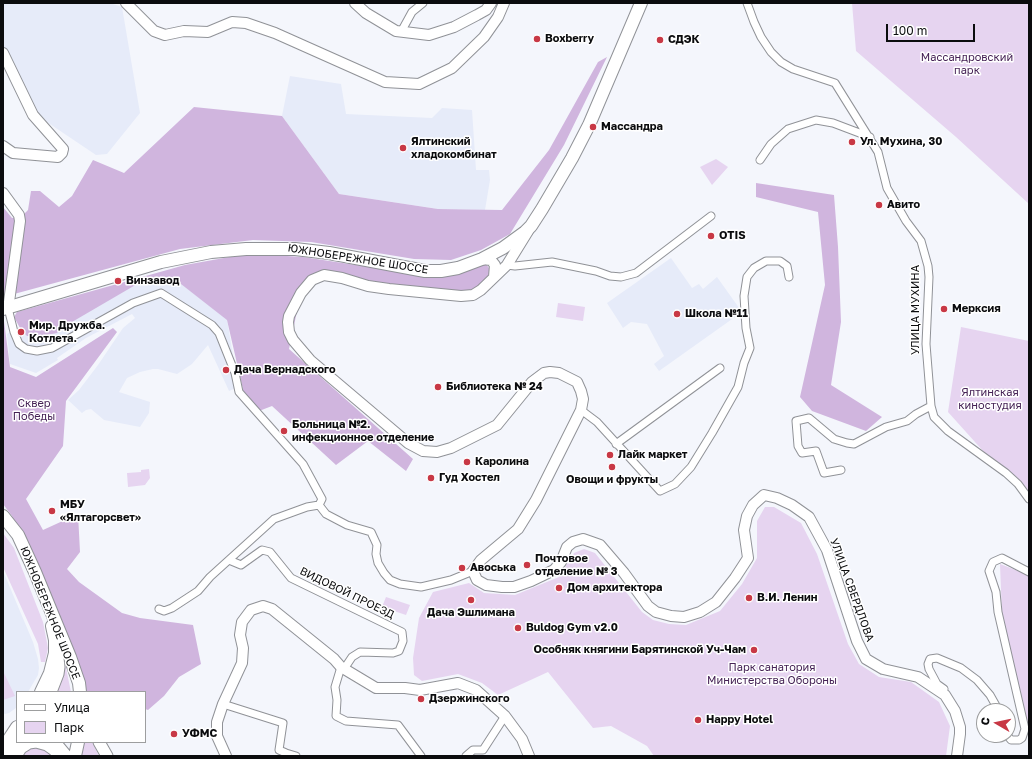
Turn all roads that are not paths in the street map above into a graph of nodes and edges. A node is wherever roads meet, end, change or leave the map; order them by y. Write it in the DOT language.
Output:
graph roads {
  1 [pos="126,3"];
  2 [pos="355,3"];
  3 [pos="423,3"];
  4 [pos="491,3"];
  5 [pos="504,3"];
  6 [pos="636,3"];
  7 [pos="641,3"];
  8 [pos="747,3"];
  9 [pos="401,32"];
  10 [pos="3,53"];
  11 [pos="870,138"];
  12 [pos="3,146"];
  13 [pos="760,160"];
  14 [pos="3,192"];
  15 [pos="711,216"];
  16 [pos="531,226"];
  17 [pos="503,246"];
  18 [pos="482,259"];
  19 [pos="507,265"];
  20 [pos="494,277"];
  21 [pos="789,277"];
  22 [pos="7,307"];
  23 [pos="720,368"];
  24 [pos="931,406"];
  25 [pos="581,410"];
  26 [pos="616,444"];
  27 [pos="841,470"];
  28 [pos="1029,499"];
  29 [pos="319,505"];
  30 [pos="3,516"];
  31 [pos="3,524"];
  32 [pos="229,560"];
  33 [pos="473,571"];
  34 [pos="1029,572"];
  35 [pos="159,609"];
  36 [pos="55,640"];
  37 [pos="343,668"];
  38 [pos="80,689"];
  39 [pos="41,691"];
  40 [pos="50,691"];
  41 [pos="995,703"];
  42 [pos="223,704"];
  43 [pos="955,711"];
  44 [pos="505,716"];
  45 [pos="16,729"];
  46 [pos="1016,740"];
  47 [pos="16,742"];
  48 [pos="29,743"];
  49 [pos="40,743"];
  50 [pos="54,743"];
  51 [pos="78,743"];
  52 [pos="100,743"];
  53 [pos="3,748"];
  54 [pos="7,756"];
  55 [pos="16,756"];
  56 [pos="59,756"];
  57 [pos="72,756"];
  58 [pos="107,756"];
  59 [pos="226,756"];
  60 [pos="296,756"];
  61 [pos="421,756"];
  62 [pos="466,756"];
  63 [pos="529,756"];
  64 [pos="957,756"];
  1 -- 5 [label="main road"];
  2 -- 9 [label="main road"];
  3 -- 9 [label="street"];
  4 -- 9 [label="main road"];
  6 -- 17 [label="highway, ЮЖНОБЕРЕЖНОЕ ШОССЕ"];
  7 -- 16 [label="highway, ЮЖНОБЕРЕЖНОЕ ШОССЕ"];
  8 -- 11 [label="street, УЛИЦА МУХИНА"];
  10 -- 12 [label="main road"];
  11 -- 13 [label="street"];
  11 -- 24 [label="street, УЛИЦА МУХИНА"];
  14 -- 22 [label="main road"];
  15 -- 19 [label="street"];
  16 -- 17 [label="highway, ЮЖНОБЕРЕЖНОЕ ШОССЕ"];
  16 -- 19 [label="main road"];
  17 -- 18 [label="highway, ЮЖНОБЕРЕЖНОЕ ШОССЕ"];
  17 -- 19 [label="main road"];
  17 -- 22 [label="highway, ЮЖНОБЕРЕЖНОЕ ШОССЕ"];
  18 -- 20 [label="main road"];
  18 -- 22 [label="highway, ЮЖНОБЕРЕЖНОЕ ШОССЕ"];
  19 -- 20 [label="main road"];
  20 -- 25 [label="main road"];
  21 -- 26 [label="street"];
  22 -- 29 [label="street"];
  23 -- 26 [label="street"];
  24 -- 27 [label="street"];
  24 -- 28 [label="street, УЛИЦА МУХИНА"];
  25 -- 26 [label="street"];
  25 -- 33 [label="main road"];
  29 -- 32 [label="street"];
  29 -- 33 [label="street"];
  30 -- 38 [label="highway, ЮЖНОБЕРЕЖНОЕ ШОССЕ"];
  31 -- 36 [label="highway, ЮЖНОБЕРЕЖНОЕ ШОССЕ"];
  32 -- 35 [label="street"];
  32 -- 37 [label="street, ВИДОВОЙ ПРОЕЗД"];
  33 -- 43 [label="main road, УЛИЦА СВЕРДЛОВА"];
  34 -- 46 [label="street"];
  36 -- 39 [label="highway, ЮЖНОБЕРЕЖНОЕ ШОССЕ"];
  36 -- 40 [label="main road"];
  37 -- 42 [label="main road"];
  37 -- 44 [label="main road"];
  37 -- 61 [label="street"];
  41 -- 43 [label="street"];
  42 -- 59 [label="main road"];
  42 -- 60 [label="street"];
  43 -- 64 [label="main road, УЛИЦА СВЕРДЛОВА"];
  44 -- 62 [label="street"];
  44 -- 63 [label="main road"];
  45 -- 53 [label="highway"];
  47 -- 54 [label="main road"];
  48 -- 55 [label="main road"];
  49 -- 56 [label="main road"];
  50 -- 57 [label="highway"];
  51 -- 57 [label="highway"];
  52 -- 58 [label="main road"];
}
